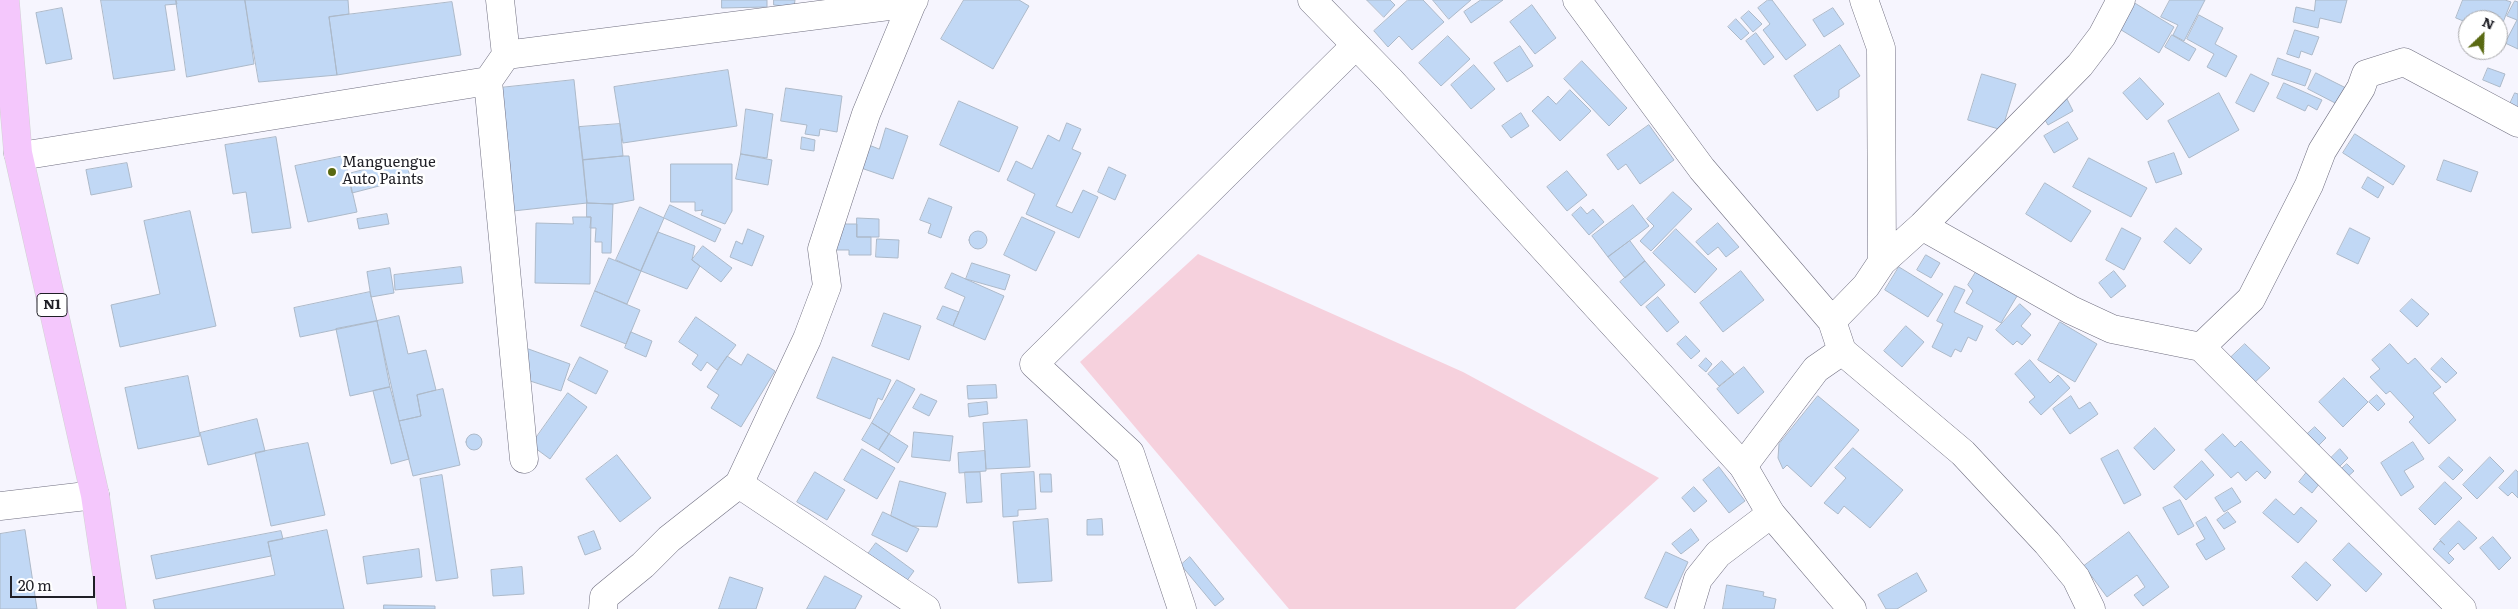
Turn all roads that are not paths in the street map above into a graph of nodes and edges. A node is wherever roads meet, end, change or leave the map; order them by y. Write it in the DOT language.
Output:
graph roads {
  1 [pos="5,0"];
  2 [pos="500,0"];
  3 [pos="1312,0"];
  4 [pos="1577,0"];
  5 [pos="1864,0"];
  6 [pos="2121,0"];
  7 [pos="912,1"];
  8 [pos="1355,46"];
  9 [pos="506,55"];
  10 [pos="488,81"];
  11 [pos="2518,123"];
  12 [pos="18,153"];
  13 [pos="1922,226"];
  14 [pos="1882,262"];
  15 [pos="1832,321"];
  16 [pos="2201,347"];
  17 [pos="1842,351"];
  18 [pos="524,459"];
  19 [pos="1743,466"];
  20 [pos="739,484"];
  21 [pos="95,495"];
  22 [pos="0,506"];
  23 [pos="1771,514"];
  24 [pos="112,609"];
  25 [pos="603,609"];
  26 [pos="926,609"];
  27 [pos="1182,609"];
  28 [pos="1689,609"];
  29 [pos="1852,609"];
  30 [pos="2091,609"];
  31 [pos="2462,609"];
  1 -- 12 [label="highway, N1"];
  2 -- 9 [label="street"];
  3 -- 8 [label="street"];
  4 -- 15 [label="street"];
  5 -- 14 [label="street"];
  6 -- 13 [label="street"];
  7 -- 9 [label="street"];
  7 -- 20 [label="street"];
  8 -- 19 [label="street"];
  8 -- 27 [label="street"];
  9 -- 10 [label="street"];
  10 -- 12 [label="street"];
  10 -- 18 [label="street"];
  11 -- 16 [label="street"];
  12 -- 21 [label="highway, N1"];
  13 -- 14 [label="street"];
  13 -- 16 [label="street"];
  14 -- 15 [label="street"];
  15 -- 17 [label="street"];
  16 -- 31 [label="street"];
  17 -- 19 [label="street"];
  17 -- 30 [label="street"];
  19 -- 23 [label="street"];
  20 -- 25 [label="street"];
  20 -- 26 [label="street"];
  21 -- 22 [label="street"];
  21 -- 24 [label="highway, N1"];
  23 -- 28 [label="street"];
  23 -- 29 [label="street"];
}
